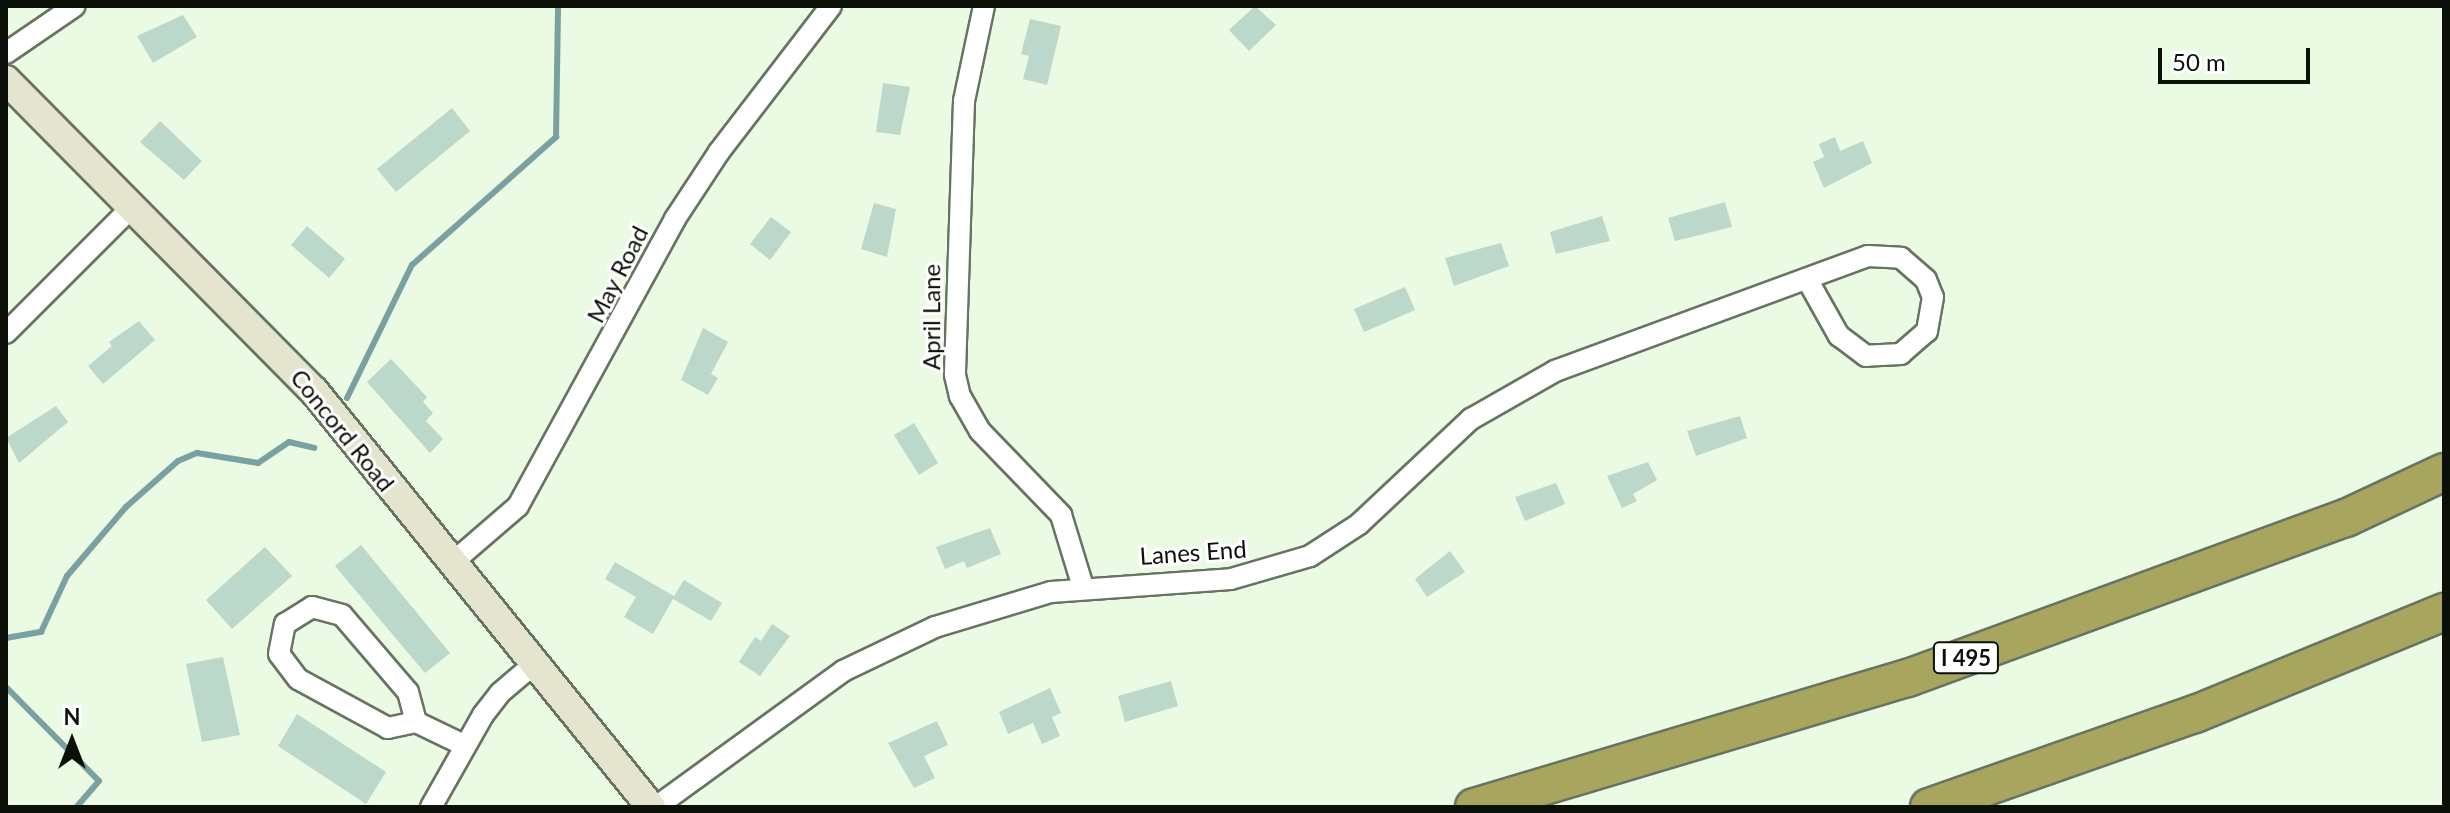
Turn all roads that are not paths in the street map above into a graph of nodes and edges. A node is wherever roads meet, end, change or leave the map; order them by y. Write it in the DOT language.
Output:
graph roads {
  1 [pos="75,6"];
  2 [pos="831,6"];
  3 [pos="984,6"];
  4 [pos="6,53"];
  5 [pos="6,80"];
  6 [pos="132,207"];
  7 [pos="1807,279"];
  8 [pos="6,333"];
  9 [pos="2444,472"];
  10 [pos="452,563"];
  11 [pos="1083,587"];
  12 [pos="2444,612"];
  13 [pos="534,664"];
  14 [pos="416,722"];
  15 [pos="464,745"];
  16 [pos="431,807"];
  17 [pos="654,807"];
  18 [pos="1474,807"];
  19 [pos="1929,807"];
  1 -- 4 [label="street"];
  2 -- 10 [label="street, May Road"];
  3 -- 11 [label="street, April Lane"];
  5 -- 6 [label="main road, Concord Road"];
  6 -- 8 [label="street"];
  6 -- 10 [label="main road, Concord Road"];
  7 -- 7 [label="street, Lanes End"];
  7 -- 11 [label="street, Lanes End"];
  9 -- 18 [label="highway, I 495"];
  10 -- 13 [label="main road, Concord Road"];
  11 -- 17 [label="street, Lanes End"];
  12 -- 19 [label="highway"];
  13 -- 15 [label="street"];
  13 -- 17 [label="main road, Concord Road"];
  14 -- 14 [label="street"];
  14 -- 15 [label="street"];
  15 -- 16 [label="street"];
}
